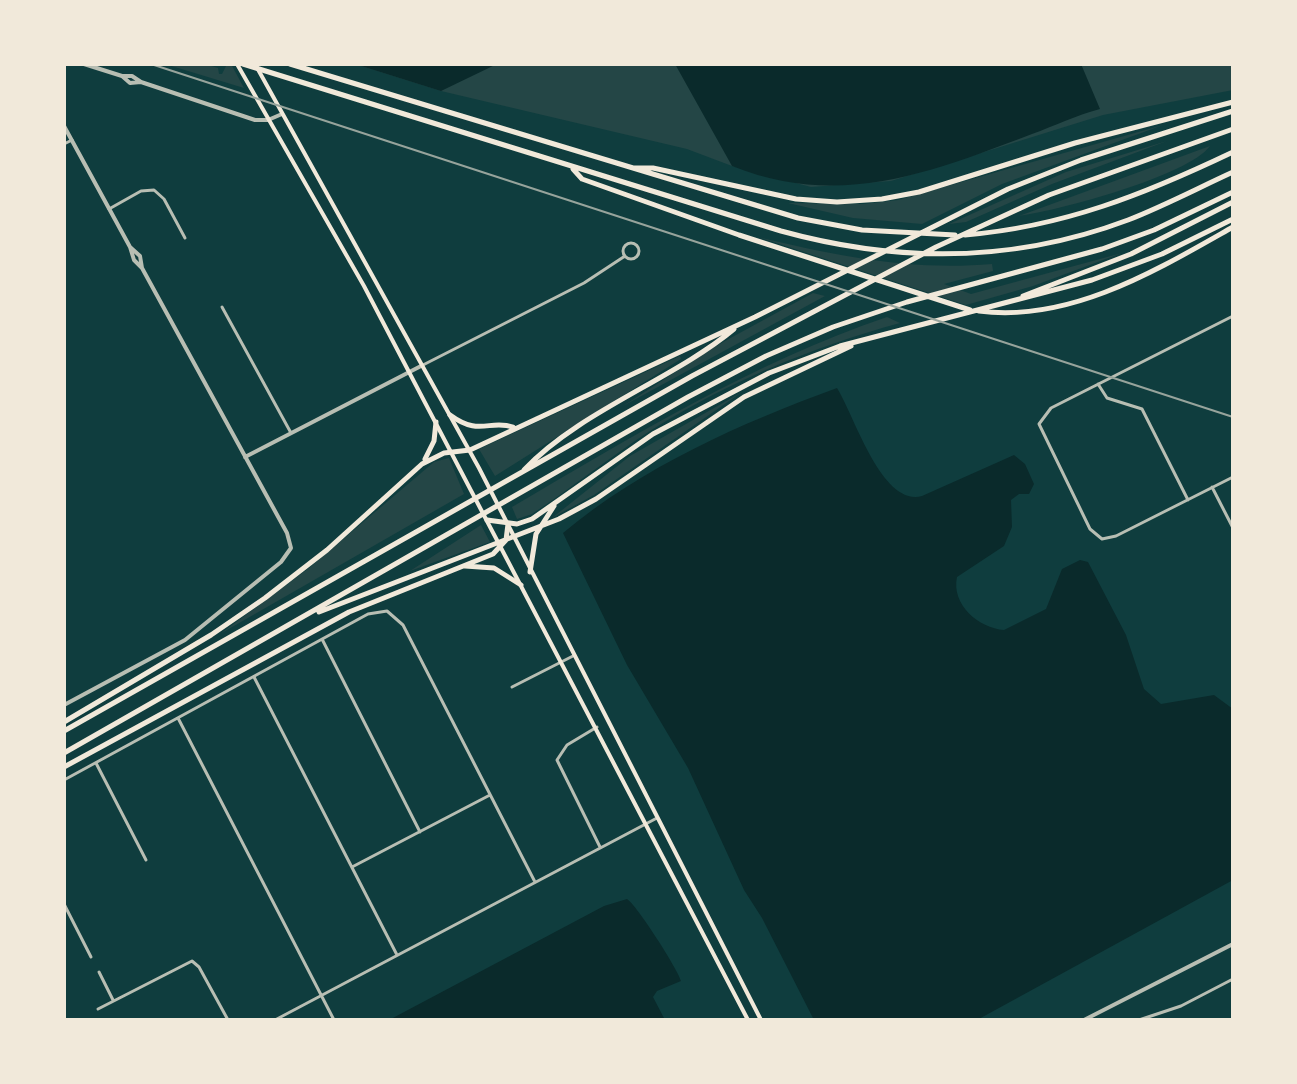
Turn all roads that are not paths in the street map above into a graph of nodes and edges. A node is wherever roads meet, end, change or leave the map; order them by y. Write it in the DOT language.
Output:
graph roads {
  1 [pos="84,64"];
  2 [pos="240,64"];
  3 [pos="255,64"];
  4 [pos="290,64"];
  5 [pos="1233,102"];
  6 [pos="1233,111"];
  7 [pos="282,114"];
  8 [pos="268,120"];
  9 [pos="64,126"];
  10 [pos="1233,129"];
  11 [pos="72,140"];
  12 [pos="64,144"];
  13 [pos="1233,152"];
  14 [pos="628,168"];
  15 [pos="573,169"];
  16 [pos="1233,172"];
  17 [pos="1233,192"];
  18 [pos="1233,202"];
  19 [pos="109,209"];
  20 [pos="1233,219"];
  21 [pos="1233,227"];
  22 [pos="185,238"];
  23 [pos="625,256"];
  24 [pos="1019,298"];
  25 [pos="222,307"];
  26 [pos="1233,316"];
  27 [pos="740,324"];
  28 [pos="859,342"];
  29 [pos="421,366"];
  30 [pos="410,371"];
  31 [pos="1098,384"];
  32 [pos="450,415"];
  33 [pos="436,422"];
  34 [pos="514,427"];
  35 [pos="291,433"];
  36 [pos="470,450"];
  37 [pos="452,453"];
  38 [pos="245,457"];
  39 [pos="422,464"];
  40 [pos="520,473"];
  41 [pos="1233,477"];
  42 [pos="1212,487"];
  43 [pos="1188,500"];
  44 [pos="558,501"];
  45 [pos="487,520"];
  46 [pos="508,524"];
  47 [pos="1233,528"];
  48 [pos="501,548"];
  49 [pos="464,566"];
  50 [pos="530,572"];
  51 [pos="521,585"];
  52 [pos="311,614"];
  53 [pos="322,639"];
  54 [pos="573,656"];
  55 [pos="563,661"];
  56 [pos="253,677"];
  57 [pos="512,687"];
  58 [pos="64,705"];
  59 [pos="178,718"];
  60 [pos="64,722"];
  61 [pos="607,722"];
  62 [pos="597,727"];
  63 [pos="64,731"];
  64 [pos="64,753"];
  65 [pos="96,762"];
  66 [pos="64,767"];
  67 [pos="64,780"];
  68 [pos="490,795"];
  69 [pos="657,818"];
  70 [pos="647,823"];
  71 [pos="420,832"];
  72 [pos="600,847"];
  73 [pos="146,860"];
  74 [pos="351,868"];
  75 [pos="535,882"];
  76 [pos="64,904"];
  77 [pos="70,916"];
  78 [pos="64,919"];
  79 [pos="1233,944"];
  80 [pos="397,955"];
  81 [pos="91,957"];
  82 [pos="99,972"];
  83 [pos="1233,979"];
  84 [pos="321,995"];
  85 [pos="113,1000"];
  86 [pos="98,1009"];
  87 [pos="228,1020"];
  88 [pos="275,1020"];
  89 [pos="334,1020"];
  90 [pos="748,1020"];
  91 [pos="761,1020"];
  92 [pos="1084,1020"];
  93 [pos="1139,1020"];
  1 -- 8 [label="street"];
  2 -- 8 [label="main road"];
  2 -- 15 [label="highway"];
  3 -- 7 [label="main road"];
  4 -- 14 [label="highway"];
  5 -- 14 [label="highway"];
  6 -- 27 [label="highway"];
  7 -- 8 [label="street"];
  7 -- 29 [label="main road"];
  8 -- 30 [label="main road"];
  9 -- 11 [label="street"];
  10 -- 40 [label="highway"];
  11 -- 12 [label="street"];
  11 -- 19 [label="street"];
  13 -- 14 [label="highway"];
  15 -- 16 [label="highway"];
  15 -- 21 [label="highway"];
  17 -- 52 [label="highway"];
  18 -- 24 [label="highway"];
  19 -- 22 [label="street"];
  19 -- 38 [label="street"];
  20 -- 24 [label="highway"];
  23 -- 23 [label="street"];
  23 -- 29 [label="street"];
  24 -- 28 [label="highway"];
  25 -- 35 [label="street"];
  26 -- 31 [label="street"];
  27 -- 34 [label="highway"];
  27 -- 40 [label="highway"];
  28 -- 44 [label="highway"];
  28 -- 52 [label="highway"];
  29 -- 30 [label="street"];
  29 -- 32 [label="main road"];
  30 -- 33 [label="main road"];
  30 -- 35 [label="street"];
  31 -- 43 [label="street"];
  31 -- 43 [label="street"];
  32 -- 34 [label="highway"];
  32 -- 36 [label="main road"];
  33 -- 37 [label="main road"];
  33 -- 39 [label="highway"];
  34 -- 36 [label="highway"];
  35 -- 38 [label="street"];
  36 -- 37 [label="highway"];
  36 -- 46 [label="main road"];
  37 -- 39 [label="highway"];
  37 -- 45 [label="main road"];
  38 -- 58 [label="street"];
  39 -- 60 [label="highway"];
  40 -- 63 [label="highway"];
  41 -- 42 [label="street"];
  42 -- 43 [label="street"];
  42 -- 47 [label="street"];
  44 -- 46 [label="highway"];
  44 -- 50 [label="highway"];
  45 -- 46 [label="highway"];
  45 -- 48 [label="main road"];
  46 -- 48 [label="highway"];
  46 -- 50 [label="main road"];
  48 -- 49 [label="highway"];
  48 -- 51 [label="main road"];
  49 -- 51 [label="highway"];
  49 -- 66 [label="highway"];
  50 -- 54 [label="main road"];
  51 -- 55 [label="main road"];
  52 -- 64 [label="highway"];
  53 -- 56 [label="street"];
  53 -- 68 [label="street"];
  53 -- 71 [label="street"];
  54 -- 55 [label="street"];
  54 -- 61 [label="main road"];
  55 -- 57 [label="street"];
  55 -- 62 [label="main road"];
  56 -- 59 [label="street"];
  56 -- 74 [label="street"];
  59 -- 65 [label="street"];
  59 -- 84 [label="street"];
  61 -- 62 [label="main road"];
  61 -- 69 [label="main road"];
  62 -- 70 [label="main road"];
  62 -- 72 [label="street"];
  65 -- 67 [label="street"];
  65 -- 73 [label="street"];
  68 -- 71 [label="street"];
  68 -- 75 [label="street"];
  69 -- 70 [label="street"];
  69 -- 91 [label="main road"];
  70 -- 72 [label="street"];
  70 -- 90 [label="main road"];
  71 -- 74 [label="street"];
  72 -- 75 [label="street"];
  74 -- 80 [label="street"];
  75 -- 80 [label="street"];
  76 -- 77 [label="street"];
  77 -- 78 [label="street"];
  77 -- 81 [label="street"];
  79 -- 92 [label="street"];
  80 -- 84 [label="street"];
  82 -- 85 [label="street"];
  83 -- 93 [label="street"];
  84 -- 88 [label="street"];
  84 -- 89 [label="street"];
  85 -- 86 [label="street"];
  85 -- 87 [label="street"];
}
